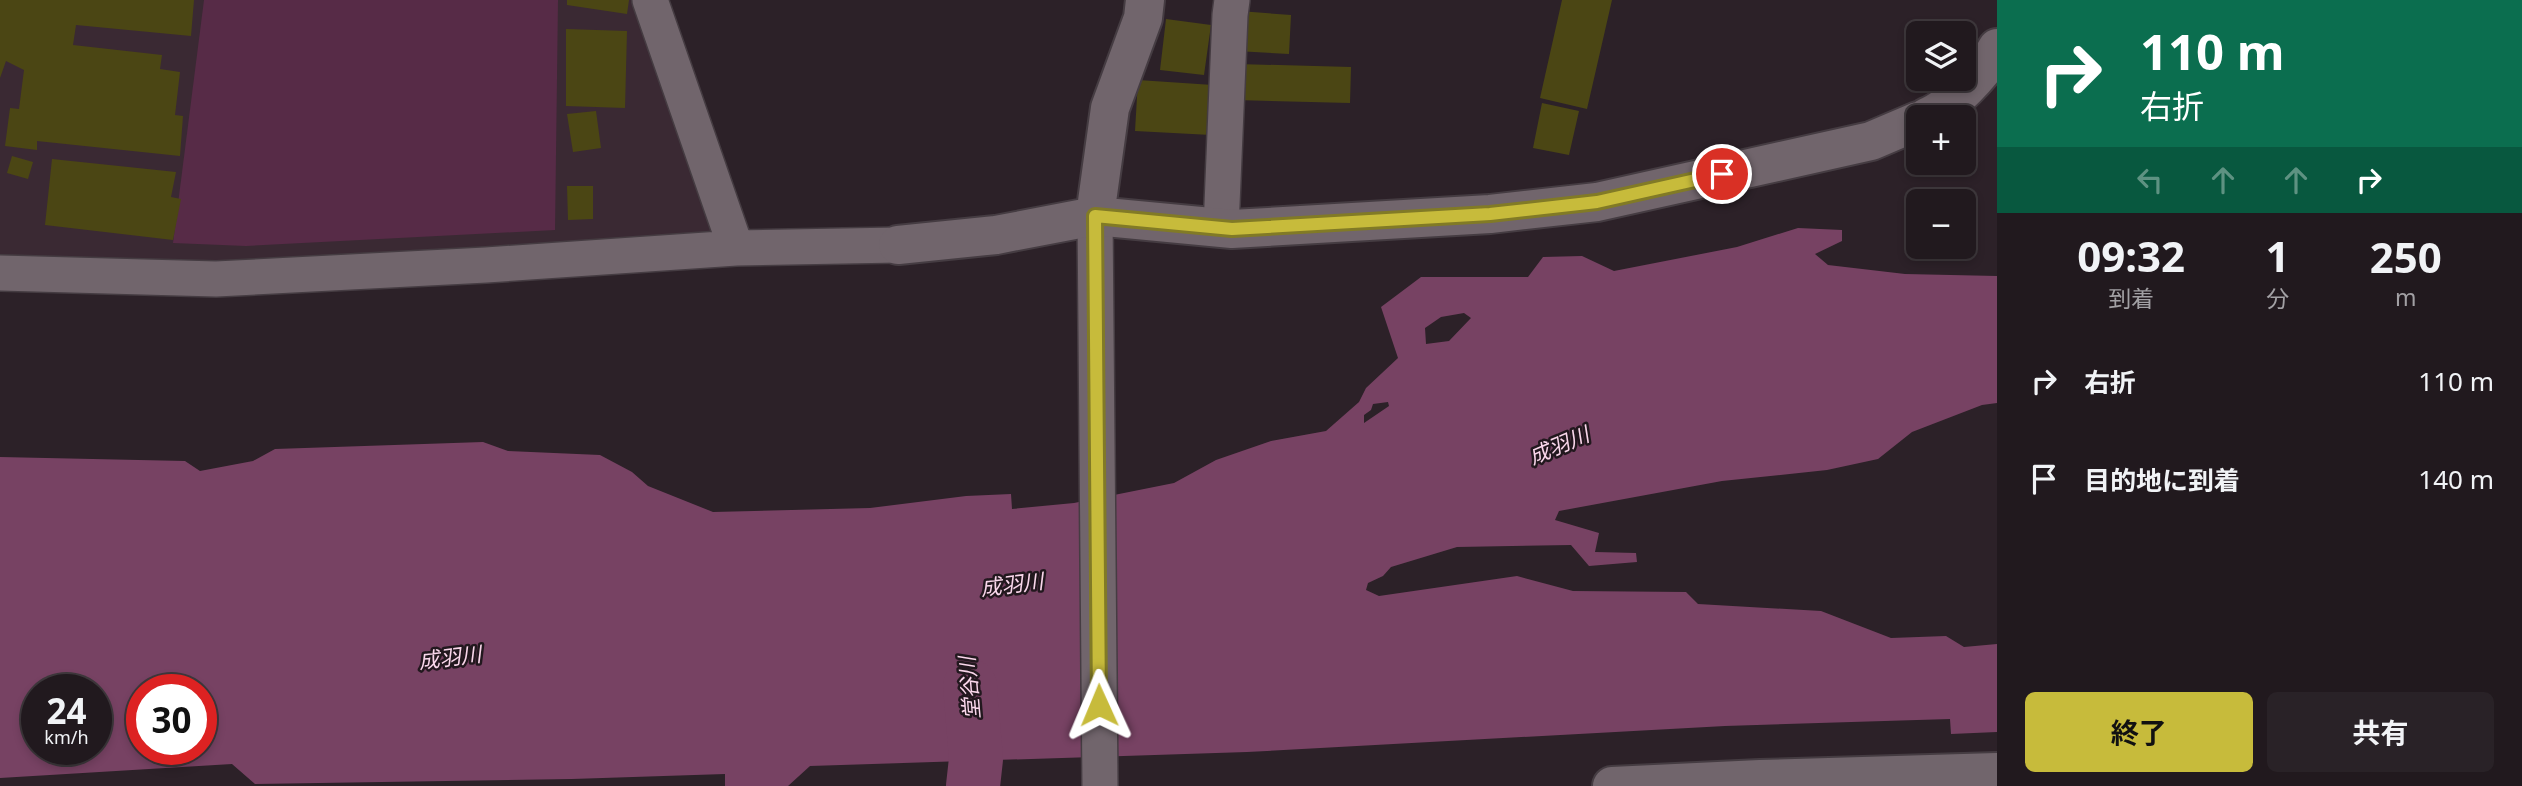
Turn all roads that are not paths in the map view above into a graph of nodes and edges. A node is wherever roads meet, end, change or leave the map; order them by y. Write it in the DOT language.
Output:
graph roads {
  1 [pos="650,0"];
  2 [pos="1145,0"];
  3 [pos="1233,0"];
  4 [pos="1997,48"];
  5 [pos="1947,105"];
  6 [pos="1906,126"];
  7 [pos="1221,228"];
  8 [pos="1095,231"];
  9 [pos="898,245"];
  10 [pos="736,248"];
  11 [pos="0,273"];
  12 [pos="1997,772"];
  13 [pos="1100,786"];
  14 [pos="1612,786"];
  1 -- 10 [label="street"];
  2 -- 8 [label="street"];
  3 -- 7 [label="street"];
  4 -- 5 [label="street"];
  6 -- 7 [label="street"];
  7 -- 8 [label="street"];
  8 -- 9 [label="street"];
  8 -- 13 [label="street"];
  9 -- 10 [label="street"];
  10 -- 11 [label="street"];
  12 -- 14 [label="street"];
}
